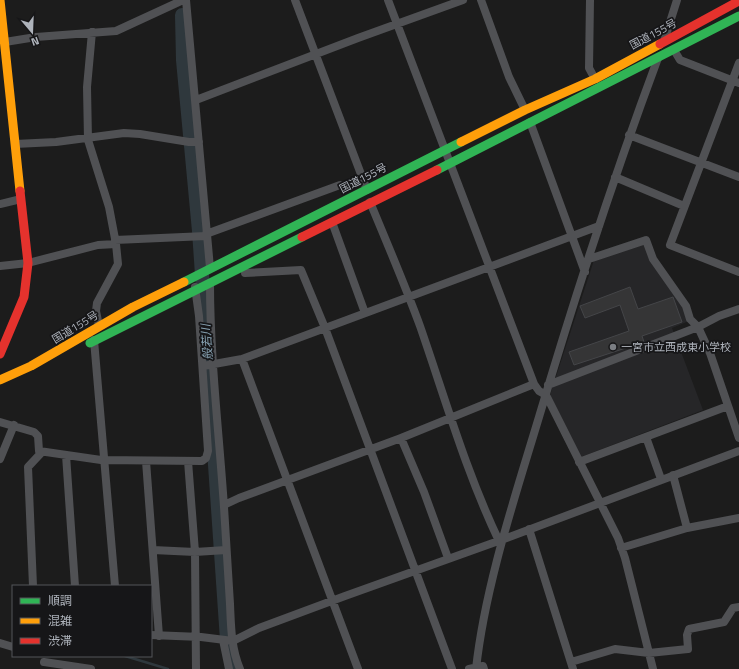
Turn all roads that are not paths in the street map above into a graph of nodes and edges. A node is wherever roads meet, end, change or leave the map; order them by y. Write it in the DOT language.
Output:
graph roads {
  1 [pos="185,0"];
  2 [pos="295,0"];
  3 [pos="388,0"];
  4 [pos="463,0"];
  5 [pos="481,0"];
  6 [pos="590,0"];
  7 [pos="677,0"];
  8 [pos="739,2"];
  9 [pos="1,6"];
  10 [pos="739,16"];
  11 [pos="397,24"];
  12 [pos="92,32"];
  13 [pos="3,43"];
  14 [pos="663,43"];
  15 [pos="674,50"];
  16 [pos="315,54"];
  17 [pos="658,58"];
  18 [pos="739,63"];
  19 [pos="595,79"];
  20 [pos="736,81"];
  21 [pos="196,100"];
  22 [pos="525,110"];
  23 [pos="530,122"];
  24 [pos="629,135"];
  25 [pos="88,138"];
  26 [pos="195,142"];
  27 [pos="15,144"];
  28 [pos="444,150"];
  29 [pos="700,162"];
  30 [pos="449,164"];
  31 [pos="615,177"];
  32 [pos="739,177"];
  33 [pos="340,185"];
  34 [pos="367,190"];
  35 [pos="21,199"];
  36 [pos="370,202"];
  37 [pos="0,204"];
  38 [pos="684,206"];
  39 [pos="332,222"];
  40 [pos="599,226"];
  41 [pos="203,236"];
  42 [pos="571,236"];
  43 [pos="116,242"];
  44 [pos="589,260"];
  45 [pos="28,263"];
  46 [pos="0,266"];
  47 [pos="489,267"];
  48 [pos="201,272"];
  49 [pos="585,272"];
  50 [pos="739,272"];
  51 [pos="245,273"];
  52 [pos="209,284"];
  53 [pos="197,290"];
  54 [pos="407,297"];
  55 [pos="739,309"];
  56 [pos="365,313"];
  57 [pos="99,326"];
  58 [pos="698,327"];
  59 [pos="325,328"];
  60 [pos="94,340"];
  61 [pos="0,354"];
  62 [pos="242,359"];
  63 [pos="209,366"];
  64 [pos="0,380"];
  65 [pos="534,384"];
  66 [pos="548,385"];
  67 [pos="0,386"];
  68 [pos="546,395"];
  69 [pos="728,406"];
  70 [pos="451,418"];
  71 [pos="0,422"];
  72 [pos="14,425"];
  73 [pos="646,437"];
  74 [pos="401,438"];
  75 [pos="739,438"];
  76 [pos="370,449"];
  77 [pos="739,450"];
  78 [pos="42,452"];
  79 [pos="66,455"];
  80 [pos="0,459"];
  81 [pos="105,460"];
  82 [pos="146,461"];
  83 [pos="188,461"];
  84 [pos="579,462"];
  85 [pos="673,475"];
  86 [pos="661,479"];
  87 [pos="287,480"];
  88 [pos="600,502"];
  89 [pos="224,505"];
  90 [pos="739,518"];
  91 [pos="687,528"];
  92 [pos="529,529"];
  93 [pos="501,540"];
  94 [pos="621,548"];
  95 [pos="153,550"];
  96 [pos="223,550"];
  97 [pos="195,552"];
  98 [pos="448,558"];
  99 [pos="414,570"];
  100 [pos="33,585"];
  101 [pos="75,585"];
  102 [pos="115,585"];
  103 [pos="332,601"];
  104 [pos="739,607"];
  105 [pos="155,635"];
  106 [pos="194,637"];
  107 [pos="227,640"];
  108 [pos="0,643"];
  109 [pos="12,646"];
  110 [pos="649,653"];
  111 [pos="44,662"];
  112 [pos="572,666"];
  113 [pos="477,668"];
  114 [pos="91,669"];
  115 [pos="196,669"];
  116 [pos="228,669"];
  117 [pos="240,669"];
  118 [pos="358,669"];
  119 [pos="452,669"];
  120 [pos="653,669"];
  1 -- 12 [label="street"];
  1 -- 21 [label="street"];
  2 -- 16 [label="street"];
  3 -- 11 [label="street"];
  4 -- 11 [label="street"];
  5 -- 22 [label="street"];
  6 -- 19 [label="street"];
  7 -- 14 [label="street"];
  8 -- 14 [label="main road, 国道155号"];
  9 -- 13 [label="main road"];
  10 -- 15 [label="main road, 国道155号"];
  11 -- 16 [label="street"];
  11 -- 28 [label="street"];
  12 -- 13 [label="street"];
  12 -- 25 [label="street"];
  13 -- 27 [label="main road"];
  14 -- 17 [label="street"];
  14 -- 19 [label="main road, 国道155号"];
  15 -- 17 [label="main road, 国道155号"];
  15 -- 20 [label="street"];
  16 -- 21 [label="street"];
  16 -- 34 [label="street"];
  17 -- 23 [label="main road, 国道155号"];
  17 -- 24 [label="street"];
  18 -- 20 [label="street"];
  19 -- 22 [label="main road, 国道155号"];
  20 -- 29 [label="street"];
  21 -- 26 [label="street"];
  22 -- 28 [label="main road, 国道155号"];
  23 -- 30 [label="main road, 国道155号"];
  23 -- 42 [label="street"];
  24 -- 29 [label="street"];
  24 -- 31 [label="street"];
  25 -- 26 [label="street"];
  25 -- 27 [label="street"];
  25 -- 43 [label="street"];
  26 -- 41 [label="street"];
  27 -- 35 [label="main road"];
  28 -- 30 [label="street"];
  28 -- 34 [label="main road, 国道155号"];
  29 -- 32 [label="street"];
  29 -- 38 [label="street"];
  30 -- 36 [label="main road, 国道155号"];
  30 -- 47 [label="street"];
  31 -- 38 [label="street"];
  31 -- 40 [label="street"];
  33 -- 41 [label="street"];
  34 -- 48 [label="main road, 国道155号"];
  35 -- 37 [label="street"];
  35 -- 45 [label="main road"];
  36 -- 39 [label="main road, 国道155号"];
  36 -- 54 [label="street"];
  38 -- 50 [label="street"];
  39 -- 52 [label="main road, 国道155号"];
  39 -- 56 [label="street"];
  40 -- 42 [label="street"];
  40 -- 44 [label="street"];
  41 -- 43 [label="street"];
  41 -- 48 [label="street"];
  42 -- 47 [label="street"];
  42 -- 49 [label="street"];
  43 -- 45 [label="street"];
  43 -- 57 [label="street"];
  44 -- 49 [label="street"];
  44 -- 58 [label="street"];
  45 -- 46 [label="street"];
  45 -- 61 [label="main road"];
  47 -- 54 [label="street"];
  47 -- 65 [label="street"];
  48 -- 53 [label="street"];
  48 -- 57 [label="main road, 国道155号"];
  49 -- 66 [label="street"];
  51 -- 59 [label="street"];
  52 -- 53 [label="main road, 国道155号"];
  52 -- 63 [label="street"];
  53 -- 60 [label="main road, 国道155号"];
  53 -- 63 [label="street"];
  54 -- 56 [label="street"];
  54 -- 70 [label="street"];
  55 -- 58 [label="street"];
  56 -- 59 [label="street"];
  57 -- 64 [label="main road, 国道155号"];
  58 -- 66 [label="street"];
  58 -- 69 [label="street"];
  59 -- 62 [label="street"];
  59 -- 76 [label="street"];
  60 -- 67 [label="main road, 国道155号"];
  60 -- 81 [label="street"];
  62 -- 63 [label="street"];
  62 -- 87 [label="street"];
  63 -- 83 [label="street"];
  63 -- 89 [label="street"];
  65 -- 68 [label="street"];
  65 -- 70 [label="street"];
  66 -- 68 [label="street"];
  68 -- 84 [label="street"];
  68 -- 93 [label="street"];
  69 -- 73 [label="street"];
  69 -- 75 [label="street"];
  70 -- 74 [label="street"];
  70 -- 93 [label="street"];
  71 -- 72 [label="street"];
  72 -- 78 [label="street"];
  72 -- 80 [label="street"];
  73 -- 84 [label="street"];
  73 -- 86 [label="street"];
  74 -- 76 [label="street"];
  74 -- 98 [label="street"];
  76 -- 87 [label="street"];
  76 -- 99 [label="street"];
  77 -- 85 [label="street"];
  78 -- 79 [label="street"];
  78 -- 100 [label="street"];
  79 -- 81 [label="street"];
  79 -- 101 [label="street"];
  81 -- 82 [label="street"];
  81 -- 102 [label="street"];
  82 -- 83 [label="street"];
  82 -- 95 [label="street"];
  83 -- 97 [label="street"];
  84 -- 88 [label="street"];
  85 -- 86 [label="street"];
  85 -- 91 [label="street"];
  86 -- 88 [label="street"];
  87 -- 89 [label="street"];
  87 -- 103 [label="street"];
  88 -- 92 [label="street"];
  88 -- 94 [label="street"];
  89 -- 96 [label="street"];
  90 -- 91 [label="street"];
  91 -- 94 [label="street"];
  92 -- 93 [label="street"];
  92 -- 112 [label="street"];
  93 -- 98 [label="street"];
  93 -- 113 [label="street"];
  94 -- 110 [label="street"];
  95 -- 97 [label="street"];
  95 -- 105 [label="street"];
  96 -- 97 [label="street"];
  96 -- 107 [label="street"];
  97 -- 106 [label="street"];
  98 -- 99 [label="street"];
  99 -- 103 [label="street"];
  99 -- 119 [label="street"];
  103 -- 107 [label="street"];
  103 -- 118 [label="street"];
  104 -- 110 [label="street"];
  105 -- 106 [label="street"];
  106 -- 107 [label="street"];
  106 -- 115 [label="street"];
  107 -- 116 [label="street"];
  107 -- 117 [label="street"];
  108 -- 109 [label="street"];
  110 -- 112 [label="street"];
  110 -- 120 [label="street"];
  111 -- 114 [label="street"];
}
